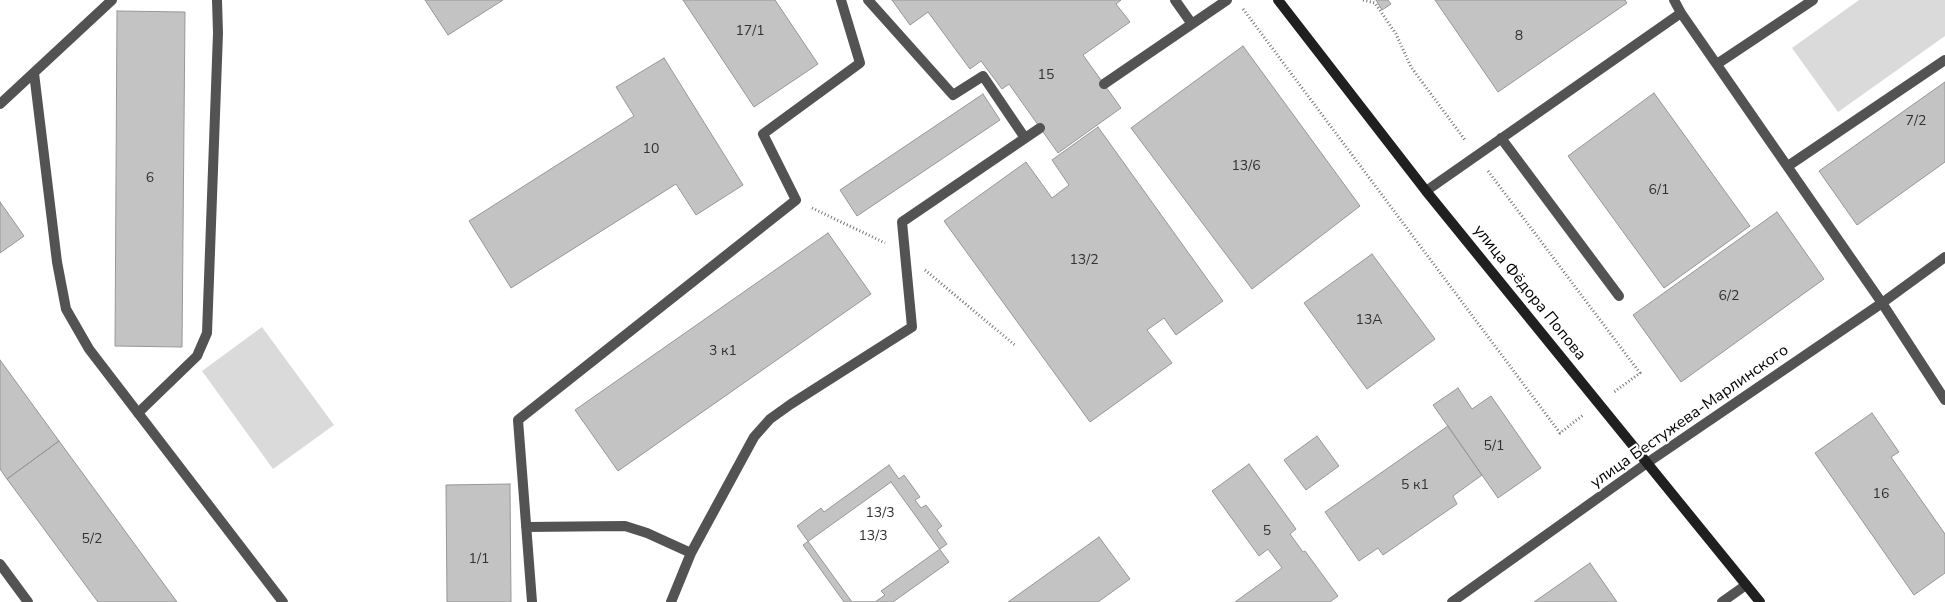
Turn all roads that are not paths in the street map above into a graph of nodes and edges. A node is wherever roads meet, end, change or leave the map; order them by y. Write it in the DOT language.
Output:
graph roads {
  1 [pos="112,0"];
  2 [pos="217,0"];
  3 [pos="841,0"];
  4 [pos="868,0"];
  5 [pos="1175,0"];
  6 [pos="1227,0"];
  7 [pos="1278,0"];
  8 [pos="1674,0"];
  9 [pos="1813,0"];
  10 [pos="1681,13"];
  11 [pos="1192,24"];
  12 [pos="1945,60"];
  13 [pos="1717,64"];
  14 [pos="34,73"];
  15 [pos="1104,84"];
  16 [pos="0,104"];
  17 [pos="1040,128"];
  18 [pos="1025,138"];
  19 [pos="1501,138"];
  20 [pos="1788,166"];
  21 [pos="1426,190"];
  22 [pos="1945,257"];
  23 [pos="1619,296"];
  24 [pos="1882,303"];
  25 [pos="1945,400"];
  26 [pos="138,413"];
  27 [pos="1647,463"];
  28 [pos="526,527"];
  29 [pos="691,553"];
  30 [pos="0,564"];
  31 [pos="1746,585"];
  32 [pos="28,602"];
  33 [pos="283,602"];
  34 [pos="532,602"];
  35 [pos="671,602"];
  36 [pos="1452,602"];
  37 [pos="1722,602"];
  38 [pos="1760,602"];
  1 -- 14 [label="street"];
  2 -- 26 [label="street"];
  3 -- 28 [label="street"];
  4 -- 18 [label="street"];
  5 -- 11 [label="street"];
  6 -- 11 [label="street"];
  7 -- 21 [label="street, улица Фёдора Попова"];
  8 -- 10 [label="street"];
  9 -- 13 [label="street"];
  10 -- 13 [label="street"];
  10 -- 19 [label="street"];
  11 -- 15 [label="street"];
  12 -- 20 [label="street"];
  13 -- 20 [label="street"];
  14 -- 16 [label="street"];
  14 -- 26 [label="street"];
  17 -- 18 [label="street"];
  18 -- 29 [label="street"];
  19 -- 21 [label="street"];
  19 -- 23 [label="street"];
  20 -- 24 [label="street"];
  21 -- 27 [label="street, улица Фёдора Попова"];
  22 -- 24 [label="street, улица Бестужева-Марлинского"];
  24 -- 25 [label="street"];
  24 -- 27 [label="street, улица Бестужева-Марлинского"];
  26 -- 33 [label="street"];
  27 -- 31 [label="street, улица Фёдора Попова"];
  27 -- 36 [label="street, улица Бестужева-Марлинского"];
  28 -- 29 [label="street"];
  28 -- 34 [label="street"];
  29 -- 35 [label="street"];
  30 -- 32 [label="street"];
  31 -- 37 [label="street"];
  31 -- 38 [label="street, улица Фёдора Попова"];
}
